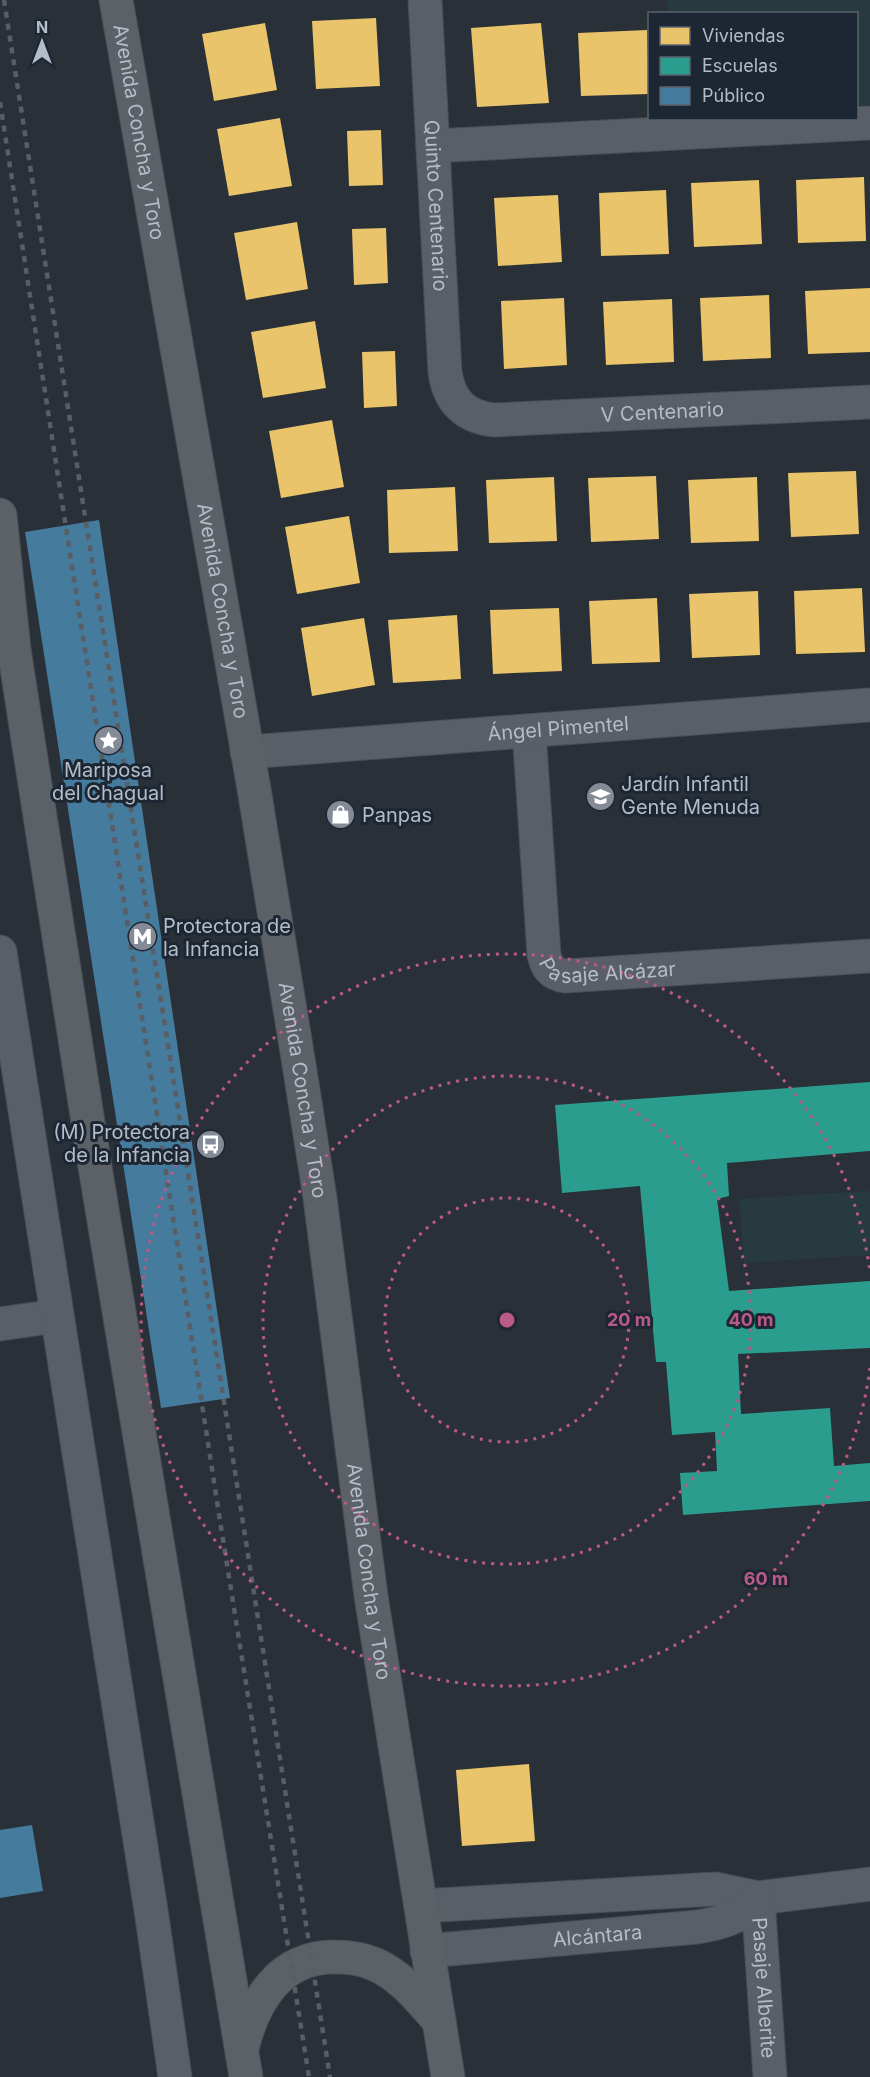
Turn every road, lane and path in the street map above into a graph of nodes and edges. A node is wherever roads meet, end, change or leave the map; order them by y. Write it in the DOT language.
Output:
graph roads {
  1 [pos="116,0"];
  2 [pos="425,0"];
  3 [pos="870,123"];
  4 [pos="433,146"];
  5 [pos="870,402"];
  6 [pos="459,406"];
  7 [pos="0,515"];
  8 [pos="870,705"];
  9 [pos="529,731"];
  10 [pos="247,752"];
  11 [pos="0,952"];
  12 [pos="870,956"];
  13 [pos="56,1316"];
  14 [pos="0,1324"];
  15 [pos="870,1884"];
  16 [pos="758,1898"];
  17 [pos="421,1906"];
  18 [pos="428,1951"];
  19 [pos="439,2021"];
  20 [pos="243,2063"];
  21 [pos="175,2077"];
  22 [pos="448,2077"];
  23 [pos="770,2077"];
  1 -- 10 [label="main road, Avenida Concha y Toro"];
  2 -- 4 [label="street, Quinto Centenario"];
  3 -- 4 [label="street"];
  4 -- 6 [label="street, Quinto Centenario"];
  5 -- 6 [label="street, V Centenario"];
  7 -- 20 [label="main road"];
  8 -- 9 [label="street, Ángel Pimentel"];
  9 -- 10 [label="street, Ángel Pimentel"];
  9 -- 12 [label="street, Pasaje Alcázar"];
  10 -- 17 [label="main road, Avenida Concha y Toro"];
  11 -- 13 [label="street"];
  13 -- 14 [label="street"];
  13 -- 21 [label="street"];
  15 -- 16 [label="street, Alcántara"];
  16 -- 17 [label="street, Alcántara"];
  16 -- 18 [label="street, Alcántara"];
  16 -- 23 [label="street, Pasaje Alberite"];
  17 -- 18 [label="main road, Avenida Concha y Toro"];
  18 -- 19 [label="main road, Avenida Concha y Toro"];
  19 -- 20 [label="main road"];
  19 -- 22 [label="main road, Avenida Concha y Toro"];
}
